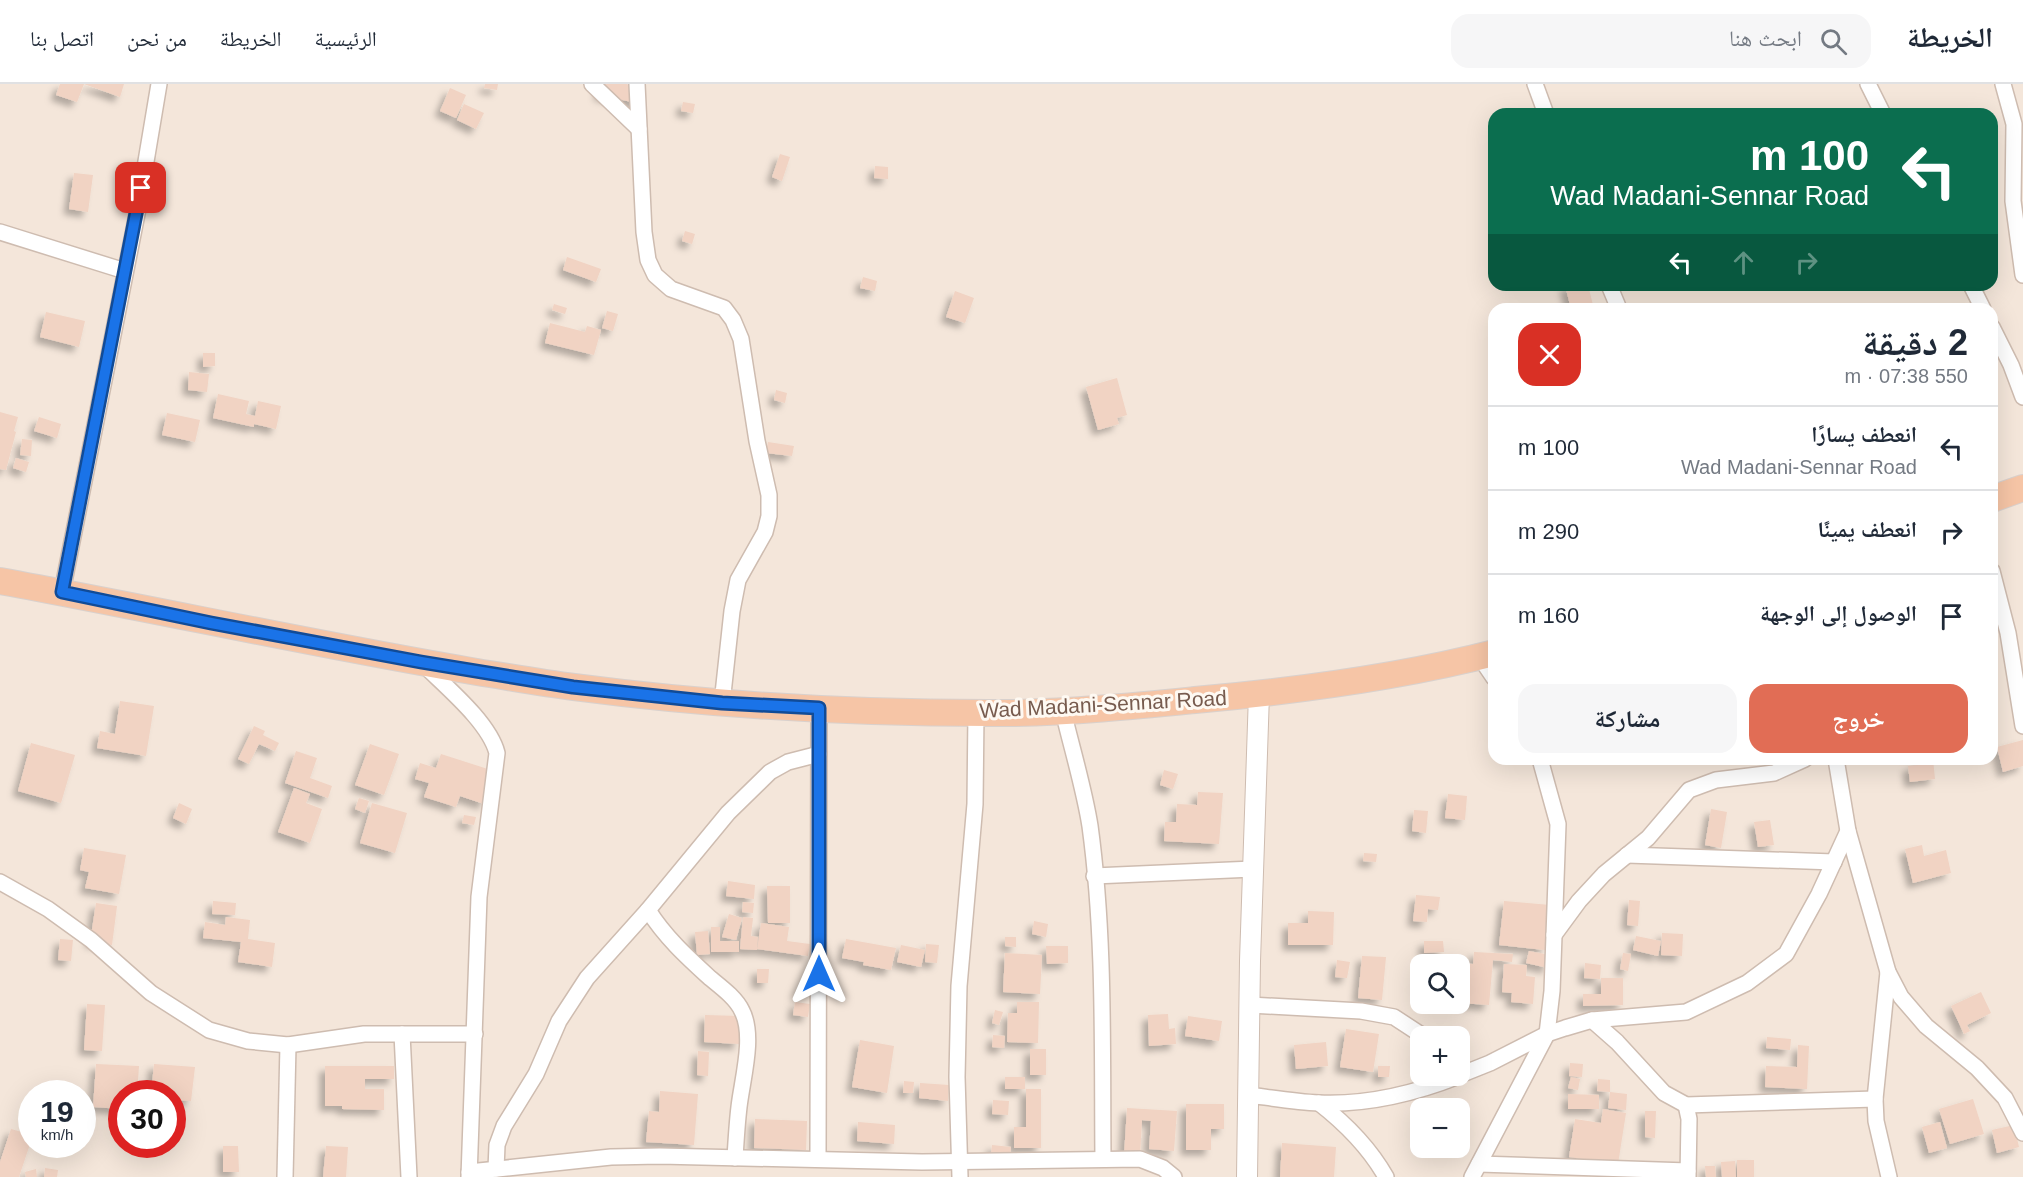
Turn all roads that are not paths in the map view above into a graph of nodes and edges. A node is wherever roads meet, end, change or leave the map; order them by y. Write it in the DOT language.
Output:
graph roads {
  1 [pos="159,84"];
  2 [pos="592,84"];
  3 [pos="637,84"];
  4 [pos="1535,84"];
  5 [pos="1868,84"];
  6 [pos="2003,84"];
  7 [pos="1544,108"];
  8 [pos="1880,108"];
  9 [pos="639,129"];
  10 [pos="0,232"];
  11 [pos="125,271"];
  12 [pos="2023,275"];
  13 [pos="1998,339"];
  14 [pos="2023,397"];
  15 [pos="2023,488"];
  16 [pos="1998,497"];
  17 [pos="0,581"];
  18 [pos="62,592"];
  19 [pos="1998,594"];
  20 [pos="1487,655"];
  21 [pos="421,662"];
  22 [pos="1259,694"];
  23 [pos="722,703"];
  24 [pos="819,708"];
  25 [pos="1063,711"];
  26 [pos="976,712"];
  27 [pos="2023,726"];
  28 [pos="819,754"];
  29 [pos="1542,765"];
  30 [pos="1792,765"];
  31 [pos="1837,765"];
  32 [pos="1848,831"];
  33 [pos="1627,855"];
  34 [pos="1834,861"];
  35 [pos="1253,869"];
  36 [pos="1094,876"];
  37 [pos="0,882"];
  38 [pos="648,910"];
  39 [pos="1554,935"];
  40 [pos="1888,972"];
  41 [pos="1250,1005"];
  42 [pos="1592,1020"];
  43 [pos="1410,1027"];
  44 [pos="402,1034"];
  45 [pos="475,1034"];
  46 [pos="1547,1034"];
  47 [pos="288,1045"];
  48 [pos="1470,1071"];
  49 [pos="1416,1086"];
  50 [pos="1250,1095"];
  51 [pos="1875,1099"];
  52 [pos="1319,1103"];
  53 [pos="1686,1105"];
  54 [pos="2023,1133"];
  55 [pos="735,1158"];
  56 [pos="1103,1159"];
  57 [pos="818,1160"];
  58 [pos="960,1161"];
  59 [pos="496,1169"];
  60 [pos="1476,1170"];
  61 [pos="469,1174"];
  62 [pos="1688,1174"];
  63 [pos="285,1177"];
  64 [pos="409,1177"];
  65 [pos="960,1177"];
  66 [pos="1174,1177"];
  67 [pos="1247,1177"];
  68 [pos="1386,1177"];
  69 [pos="1889,1177"];
  1 -- 11 [label="street"];
  2 -- 9 [label="street"];
  3 -- 9 [label="street"];
  4 -- 7 [label="street"];
  5 -- 8 [label="street"];
  6 -- 12 [label="street"];
  9 -- 23 [label="street"];
  10 -- 11 [label="street"];
  11 -- 18 [label="street"];
  13 -- 14 [label="street"];
  15 -- 16 [label="highway"];
  17 -- 18 [label="highway, Wad Madani-Sennar Road"];
  18 -- 21 [label="highway, Wad Madani-Sennar Road"];
  19 -- 27 [label="street"];
  20 -- 22 [label="highway, Wad Madani-Sennar Road"];
  21 -- 23 [label="highway, Wad Madani-Sennar Road"];
  21 -- 45 [label="street"];
  22 -- 25 [label="highway, Wad Madani-Sennar Road"];
  22 -- 35 [label="street"];
  23 -- 24 [label="highway, Wad Madani-Sennar Road"];
  24 -- 26 [label="highway, Wad Madani-Sennar Road"];
  24 -- 28 [label="street"];
  25 -- 26 [label="highway, Wad Madani-Sennar Road"];
  25 -- 36 [label="street"];
  26 -- 58 [label="street"];
  28 -- 38 [label="street"];
  28 -- 57 [label="street"];
  29 -- 39 [label="street"];
  30 -- 33 [label="street"];
  31 -- 32 [label="street"];
  32 -- 34 [label="street"];
  32 -- 40 [label="street"];
  33 -- 34 [label="street"];
  33 -- 39 [label="street"];
  34 -- 42 [label="street"];
  35 -- 36 [label="street"];
  35 -- 41 [label="street"];
  36 -- 56 [label="street"];
  37 -- 47 [label="street"];
  38 -- 55 [label="street"];
  38 -- 59 [label="street"];
  39 -- 46 [label="street"];
  40 -- 51 [label="street"];
  40 -- 54 [label="street"];
  41 -- 43 [label="street"];
  41 -- 50 [label="street"];
  42 -- 46 [label="street"];
  42 -- 53 [label="street"];
  44 -- 45 [label="street"];
  44 -- 47 [label="street"];
  44 -- 64 [label="street"];
  45 -- 61 [label="street"];
  46 -- 48 [label="street"];
  46 -- 60 [label="street"];
  47 -- 63 [label="street"];
  49 -- 52 [label="street"];
  50 -- 52 [label="street"];
  50 -- 67 [label="street"];
  51 -- 53 [label="street"];
  51 -- 69 [label="street"];
  52 -- 68 [label="street"];
  53 -- 62 [label="street"];
  55 -- 57 [label="street"];
  55 -- 59 [label="street"];
  56 -- 58 [label="street"];
  56 -- 66 [label="street"];
  57 -- 58 [label="street"];
  58 -- 65 [label="street"];
  59 -- 61 [label="street"];
  60 -- 62 [label="street"];
}
